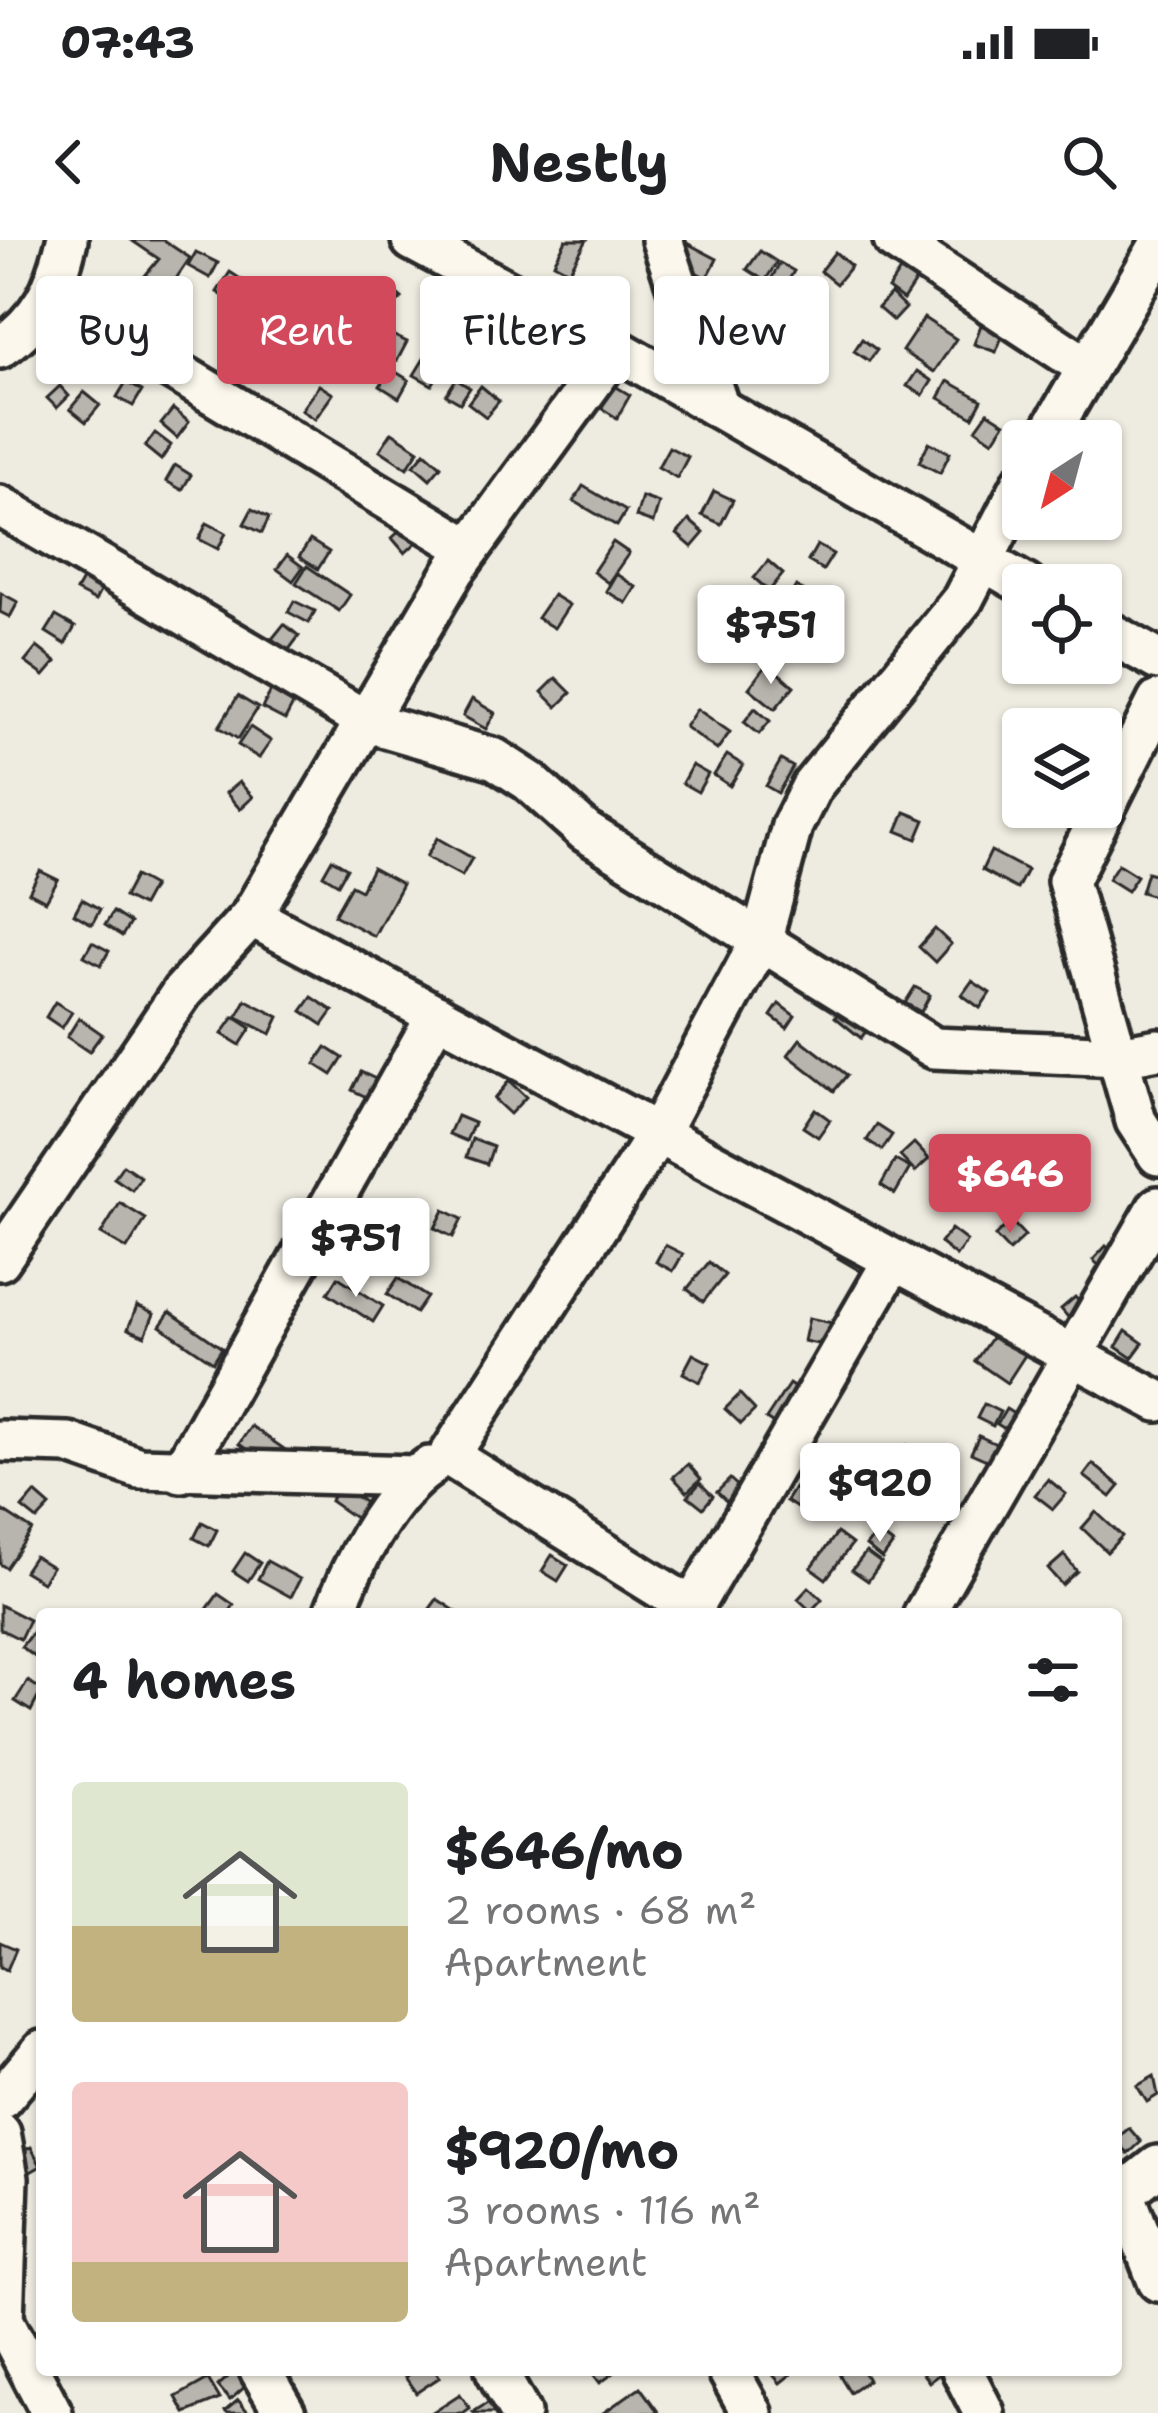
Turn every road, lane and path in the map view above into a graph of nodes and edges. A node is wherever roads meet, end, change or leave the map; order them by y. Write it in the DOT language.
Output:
graph roads {
  1 [pos="67,240"];
  2 [pos="412,240"];
  3 [pos="662,240"];
  4 [pos="894,240"];
  5 [pos="1158,248"];
  6 [pos="57,276"];
  7 [pos="479,276"];
  8 [pos="36,319"];
  9 [pos="0,347"];
  10 [pos="630,357"];
  11 [pos="1085,366"];
  12 [pos="193,382"];
  13 [pos="590,384"];
  14 [pos="719,408"];
  15 [pos="1056,420"];
  16 [pos="0,506"];
  17 [pos="1002,522"];
  18 [pos="470,549"];
  19 [pos="982,560"];
  20 [pos="1002,571"];
  21 [pos="1122,640"];
  22 [pos="1158,660"];
  23 [pos="1158,701"];
  24 [pos="368,722"];
  25 [pos="251,916"];
  26 [pos="759,944"];
  27 [pos="437,1015"];
  28 [pos="1139,1052"];
  29 [pos="658,1132"];
  30 [pos="1158,1155"];
  31 [pos="1158,1207"];
  32 [pos="0,1260"];
  33 [pos="893,1262"];
  34 [pos="1075,1360"];
  35 [pos="1158,1402"];
  36 [pos="0,1442"];
  37 [pos="432,1466"];
  38 [pos="181,1472"];
  39 [pos="337,1608"];
  40 [pos="692,1608"];
  41 [pos="699,1608"];
  42 [pos="928,1608"];
  43 [pos="36,2058"];
  44 [pos="0,2100"];
  45 [pos="0,2133"];
  46 [pos="1158,2166"];
  47 [pos="17,2181"];
  48 [pos="1122,2191"];
  49 [pos="1122,2198"];
  50 [pos="1158,2281"];
  51 [pos="2,2318"];
  52 [pos="263,2376"];
  53 [pos="499,2376"];
  54 [pos="731,2376"];
  55 [pos="965,2376"];
  56 [pos="52,2413"];
  57 [pos="285,2413"];
  58 [pos="520,2413"];
  59 [pos="752,2413"];
  60 [pos="984,2413"];
  1 -- 6 [label="street"];
  2 -- 7 [label="street"];
  3 -- 14 [label="street"];
  4 -- 11 [label="street"];
  5 -- 11 [label="street"];
  8 -- 9 [label="street"];
  10 -- 14 [label="street"];
  11 -- 15 [label="street"];
  12 -- 18 [label="street"];
  13 -- 18 [label="street"];
  14 -- 19 [label="street"];
  16 -- 24 [label="street"];
  17 -- 19 [label="street"];
  18 -- 24 [label="street"];
  19 -- 20 [label="street"];
  19 -- 26 [label="street"];
  21 -- 22 [label="street"];
  23 -- 28 [label="street"];
  24 -- 25 [label="street"];
  24 -- 26 [label="street"];
  25 -- 27 [label="street"];
  25 -- 32 [label="street"];
  26 -- 28 [label="street"];
  26 -- 29 [label="street"];
  27 -- 29 [label="street"];
  27 -- 38 [label="street"];
  28 -- 30 [label="street"];
  29 -- 33 [label="street"];
  29 -- 37 [label="street"];
  31 -- 34 [label="street"];
  33 -- 34 [label="street"];
  33 -- 41 [label="street"];
  34 -- 35 [label="street"];
  34 -- 42 [label="street"];
  36 -- 38 [label="street"];
  37 -- 38 [label="street"];
  37 -- 39 [label="street"];
  37 -- 40 [label="street"];
  43 -- 44 [label="street"];
  45 -- 47 [label="street"];
  46 -- 48 [label="street"];
  47 -- 51 [label="street"];
  49 -- 50 [label="street"];
  51 -- 56 [label="street"];
  52 -- 57 [label="street"];
  53 -- 58 [label="street"];
  54 -- 59 [label="street"];
  55 -- 60 [label="street"];
}
